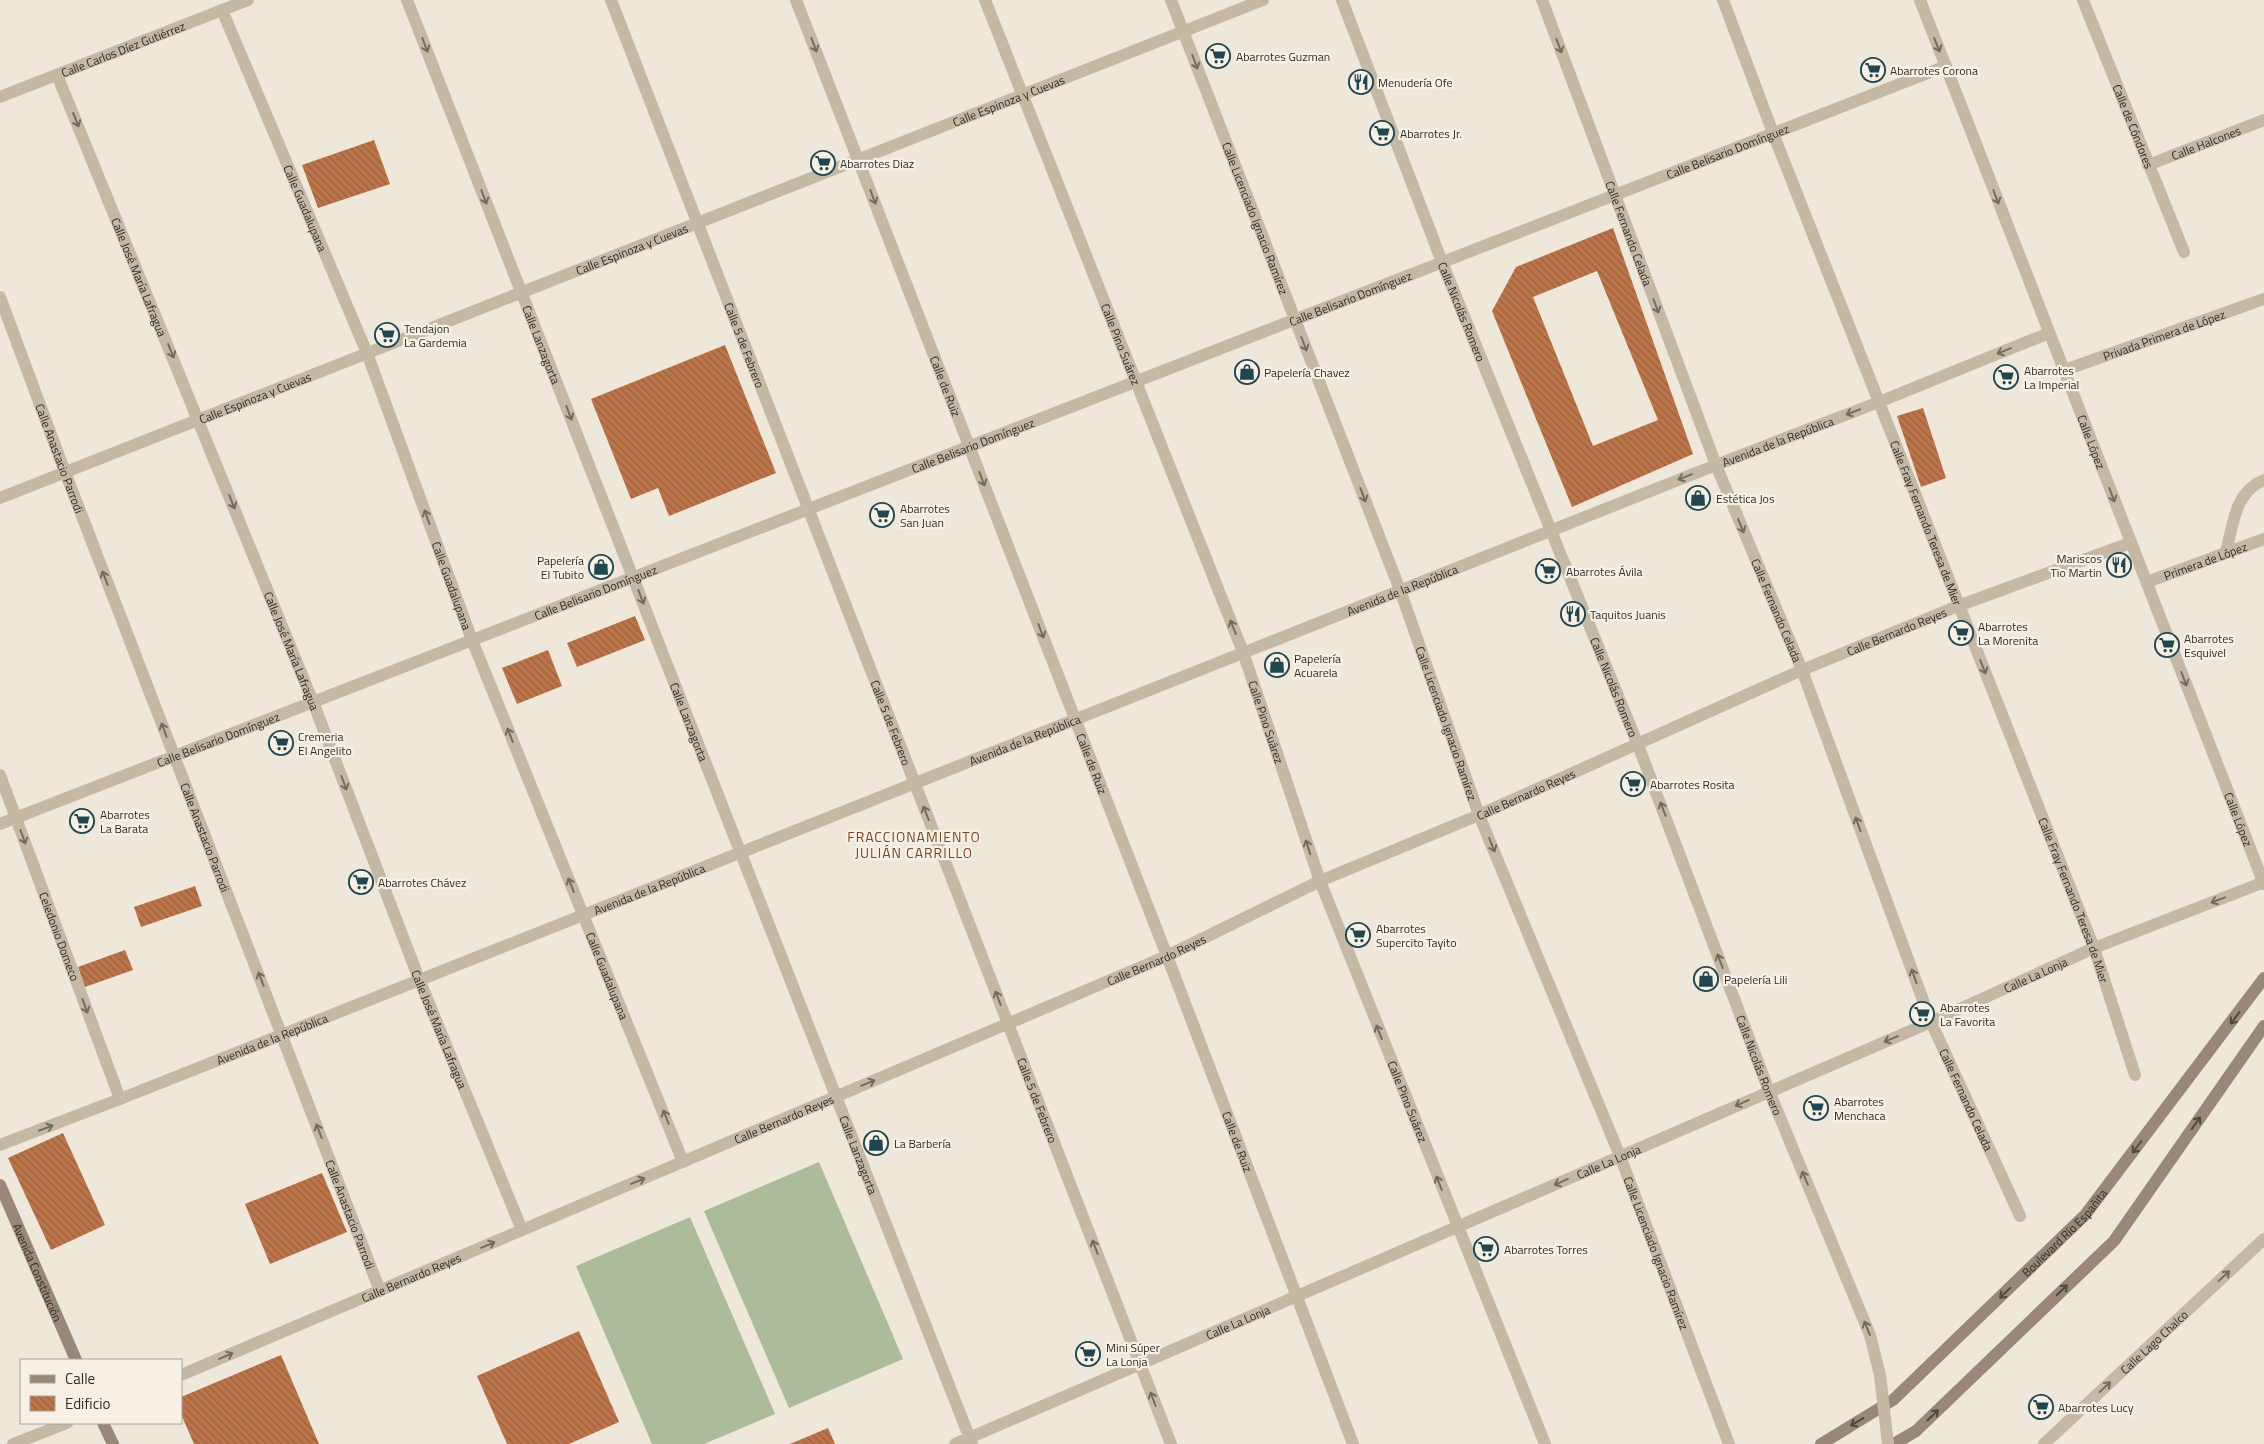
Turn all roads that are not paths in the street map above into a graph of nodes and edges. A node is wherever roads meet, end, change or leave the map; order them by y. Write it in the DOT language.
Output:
graph roads {
  1 [pos="248,0"];
  2 [pos="407,0"];
  3 [pos="611,0"];
  4 [pos="796,0"];
  5 [pos="985,0"];
  6 [pos="1170,0"];
  7 [pos="1263,0"];
  8 [pos="1342,0"];
  9 [pos="1542,0"];
  10 [pos="1723,0"];
  11 [pos="1920,0"];
  12 [pos="2083,0"];
  13 [pos="222,10"];
  14 [pos="1183,32"];
  15 [pos="1946,66"];
  16 [pos="58,75"];
  17 [pos="1023,95"];
  18 [pos="0,97"];
  19 [pos="2264,120"];
  20 [pos="1773,133"];
  21 [pos="858,160"];
  22 [pos="2148,165"];
  23 [pos="1613,195"];
  24 [pos="698,223"];
  25 [pos="2184,252"];
  26 [pos="1442,262"];
  27 [pos="521,292"];
  28 [pos="0,297"];
  29 [pos="2264,299"];
  30 [pos="1295,319"];
  31 [pos="2049,333"];
  32 [pos="367,353"];
  33 [pos="2065,370"];
  34 [pos="1136,382"];
  35 [pos="1879,402"];
  36 [pos="199,419"];
  37 [pos="969,446"];
  38 [pos="1716,465"];
  39 [pos="64,472"];
  40 [pos="2264,480"];
  41 [pos="0,498"];
  42 [pos="808,509"];
  43 [pos="1552,530"];
  44 [pos="2264,539"];
  45 [pos="2130,543"];
  46 [pos="2226,552"];
  47 [pos="633,578"];
  48 [pos="2146,582"];
  49 [pos="1400,590"];
  50 [pos="1958,606"];
  51 [pos="472,640"];
  52 [pos="1243,652"];
  53 [pos="1802,670"];
  54 [pos="313,702"];
  55 [pos="1075,719"];
  56 [pos="1638,745"];
  57 [pos="174,756"];
  58 [pos="0,775"];
  59 [pos="914,783"];
  60 [pos="1479,815"];
  61 [pos="16,818"];
  62 [pos="0,824"];
  63 [pos="740,852"];
  64 [pos="1320,881"];
  65 [pos="2264,883"];
  66 [pos="583,914"];
  67 [pos="2094,948"];
  68 [pos="1167,956"];
  69 [pos="2264,978"];
  70 [pos="419,979"];
  71 [pos="1931,1022"];
  72 [pos="1008,1024"];
  73 [pos="2264,1026"];
  74 [pos="282,1033"];
  75 [pos="2135,1075"];
  76 [pos="1769,1091"];
  77 [pos="836,1097"];
  78 [pos="120,1099"];
  79 [pos="0,1145"];
  80 [pos="1620,1156"];
  81 [pos="683,1162"];
  82 [pos="0,1185"];
  83 [pos="2020,1216"];
  84 [pos="1457,1228"];
  85 [pos="522,1230"];
  86 [pos="2264,1239"];
  87 [pos="380,1291"];
  88 [pos="1296,1297"];
  89 [pos="76,1359"];
  90 [pos="1140,1364"];
  91 [pos="182,1375"];
  92 [pos="65,1424"];
  93 [pos="103,1424"];
  94 [pos="971,1441"];
  95 [pos="13,1444"];
  96 [pos="113,1444"];
  97 [pos="955,1444"];
  98 [pos="1171,1444"];
  99 [pos="1353,1444"];
  100 [pos="1545,1444"];
  101 [pos="1729,1444"];
  102 [pos="1821,1444"];
  103 [pos="1888,1444"];
  104 [pos="1894,1444"];
  105 [pos="2044,1444"];
  1 -- 13 [label="street, Calle Carlos Díez Gutiérrez"];
  2 -- 27 [label="street, Calle Lanzagorta, one-way"];
  3 -- 24 [label="street, Calle 5 de Febrero"];
  4 -- 21 [label="street, Calle de Ruiz, one-way"];
  5 -- 17 [label="street, Calle Pino Suárez"];
  6 -- 14 [label="street, Calle Licenciado Ignacio Ramírez"];
  7 -- 14 [label="street, Calle Espinoza y Cuevas"];
  8 -- 26 [label="street, Calle Nicolás Romero"];
  9 -- 23 [label="street, Calle Fernando Celada, one-way"];
  10 -- 20 [label="street, Calle Fray Fernando Teresa de Mier"];
  11 -- 15 [label="street, Calle López, one-way"];
  12 -- 22 [label="street, Calle de Cóndores"];
  13 -- 16 [label="street, Calle Carlos Díez Gutiérrez"];
  13 -- 32 [label="street, Calle Guadalupana"];
  14 -- 17 [label="street, Calle Espinoza y Cuevas"];
  14 -- 30 [label="street, Calle Licenciado Ignacio Ramírez, one-way"];
  15 -- 20 [label="street, Calle Belisario Domínguez"];
  15 -- 31 [label="street, Calle López, one-way"];
  16 -- 18 [label="street, Calle Carlos Díez Gutiérrez"];
  16 -- 36 [label="street, Calle José María Lafragua, one-way"];
  17 -- 21 [label="street, Calle Espinoza y Cuevas"];
  17 -- 34 [label="street, Calle Pino Suárez"];
  19 -- 22 [label="street, Calle Halcones"];
  20 -- 23 [label="street, Calle Belisario Domínguez"];
  20 -- 35 [label="street, Calle Fray Fernando Teresa de Mier"];
  21 -- 24 [label="street, Calle Espinoza y Cuevas"];
  21 -- 37 [label="street, Calle de Ruiz, one-way"];
  22 -- 25 [label="street, Calle de Cóndores"];
  23 -- 26 [label="street, Calle Belisario Domínguez"];
  23 -- 38 [label="street, Calle Fernando Celada, one-way"];
  24 -- 27 [label="street, Calle Espinoza y Cuevas"];
  24 -- 42 [label="street, Calle 5 de Febrero"];
  26 -- 30 [label="street, Calle Belisario Domínguez"];
  26 -- 43 [label="street, Calle Nicolás Romero"];
  27 -- 32 [label="street, Calle Espinoza y Cuevas"];
  27 -- 47 [label="street, Calle Lanzagorta, one-way"];
  28 -- 39 [label="street, Calle Anastacio Parrodi"];
  29 -- 33 [label="street, Privada Primera de López"];
  30 -- 34 [label="street, Calle Belisario Domínguez"];
  30 -- 49 [label="street, Calle Licenciado Ignacio Ramírez, one-way"];
  31 -- 33 [label="street, Calle López"];
  31 -- 35 [label="street, Avenida de la República, one-way"];
  32 -- 36 [label="street, Calle Espinoza y Cuevas"];
  51 -- 32 [label="street, Calle Guadalupana, one-way"];
  33 -- 45 [label="street, Calle López, one-way"];
  34 -- 37 [label="street, Calle Belisario Domínguez"];
  52 -- 34 [label="street, Calle Pino Suárez, one-way"];
  35 -- 38 [label="street, Avenida de la República, one-way"];
  35 -- 50 [label="street, Calle Fray Fernando Teresa de Mier"];
  36 -- 39 [label="street, Calle Espinoza y Cuevas"];
  36 -- 54 [label="street, Calle José María Lafragua, one-way"];
  37 -- 42 [label="street, Calle Belisario Domínguez"];
  37 -- 55 [label="street, Calle de Ruiz, one-way"];
  38 -- 43 [label="street, Avenida de la República, one-way"];
  38 -- 53 [label="street, Calle Fernando Celada, one-way"];
  39 -- 41 [label="street, Calle Espinoza y Cuevas"];
  57 -- 39 [label="street, Calle Anastacio Parrodi, one-way"];
  40 -- 46 [label="street"];
  42 -- 47 [label="street, Calle Belisario Domínguez"];
  42 -- 59 [label="street, Calle 5 de Febrero"];
  43 -- 49 [label="street, Avenida de la República"];
  43 -- 56 [label="street, Calle Nicolás Romero"];
  44 -- 46 [label="street, Primera de López"];
  45 -- 48 [label="street, Calle López"];
  45 -- 50 [label="street, Calle Bernardo Reyes"];
  46 -- 48 [label="street, Primera de López"];
  47 -- 51 [label="street, Calle Belisario Domínguez"];
  47 -- 63 [label="street, Calle Lanzagorta, one-way"];
  48 -- 65 [label="street, Calle López, one-way"];
  49 -- 52 [label="street, Avenida de la República"];
  49 -- 60 [label="street, Calle Licenciado Ignacio Ramírez"];
  50 -- 53 [label="street, Calle Bernardo Reyes"];
  50 -- 67 [label="street, Calle Fray Fernando Teresa de Mier, one-way"];
  51 -- 54 [label="street, Calle Belisario Domínguez"];
  66 -- 51 [label="street, Calle Guadalupana, one-way"];
  52 -- 55 [label="street, Avenida de la República"];
  64 -- 52 [label="street, Calle Pino Suárez, one-way"];
  53 -- 56 [label="street, Calle Bernardo Reyes"];
  71 -- 53 [label="street, Calle Fernando Celada, one-way"];
  54 -- 57 [label="street, Calle Belisario Domínguez"];
  54 -- 70 [label="street, Calle José María Lafragua, one-way"];
  55 -- 59 [label="street, Avenida de la República"];
  55 -- 68 [label="street, Calle de Ruiz"];
  56 -- 60 [label="street, Calle Bernardo Reyes"];
  76 -- 56 [label="street, Calle Nicolás Romero, one-way"];
  57 -- 61 [label="street, Calle Belisario Domínguez"];
  74 -- 57 [label="street, Calle Anastacio Parrodi, one-way"];
  58 -- 61 [label="street, Celedonio Domeco"];
  59 -- 63 [label="street, Avenida de la República"];
  72 -- 59 [label="street, Calle 5 de Febrero, one-way"];
  60 -- 64 [label="street, Calle Bernardo Reyes"];
  60 -- 80 [label="street, Calle Licenciado Ignacio Ramírez, one-way"];
  61 -- 62 [label="street, Calle Belisario Domínguez"];
  61 -- 78 [label="street, Celedonio Domeco, one-way"];
  63 -- 66 [label="street, Avenida de la República"];
  63 -- 77 [label="street, Calle Lanzagorta"];
  64 -- 68 [label="street, Calle Bernardo Reyes"];
  84 -- 64 [label="street, Calle Pino Suárez, one-way"];
  65 -- 67 [label="street, Calle La Lonja, one-way"];
  66 -- 70 [label="street, Avenida de la República"];
  81 -- 66 [label="street, Calle Guadalupana, one-way"];
  67 -- 71 [label="street, Calle La Lonja"];
  67 -- 75 [label="street, Calle Fray Fernando Teresa de Mier"];
  68 -- 72 [label="street, Calle Bernardo Reyes"];
  68 -- 88 [label="street, Calle de Ruiz"];
  69 -- 102 [label="main road, Boulevard Río Españita, one-way"];
  70 -- 74 [label="street, Avenida de la República"];
  70 -- 85 [label="street, Calle José María Lafragua"];
  71 -- 76 [label="street, Calle La Lonja, one-way"];
  71 -- 83 [label="street, Calle Fernando Celada"];
  77 -- 72 [label="street, Calle Bernardo Reyes, one-way"];
  90 -- 72 [label="street, Calle 5 de Febrero, one-way"];
  104 -- 73 [label="main road, one-way"];
  74 -- 78 [label="street, Avenida de la República"];
  87 -- 74 [label="street, Calle Anastacio Parrodi, one-way"];
  76 -- 80 [label="street, Calle La Lonja, one-way"];
  103 -- 76 [label="street, Calle Nicolás Romero, one-way, bridge"];
  77 -- 81 [label="street, Calle Bernardo Reyes"];
  77 -- 94 [label="street, Calle Lanzagorta"];
  79 -- 78 [label="street, Avenida de la República, one-way"];
  80 -- 84 [label="street, Calle La Lonja, one-way"];
  80 -- 101 [label="street, Calle Licenciado Ignacio Ramírez"];
  85 -- 81 [label="street, Calle Bernardo Reyes, one-way"];
  82 -- 89 [label="main road, Avenida Constitución"];
  84 -- 88 [label="street, Calle La Lonja"];
  84 -- 100 [label="street, Calle Pino Suárez"];
  87 -- 85 [label="street, Calle Bernardo Reyes, one-way"];
  105 -- 86 [label="street, Calle Lago Chalco, one-way"];
  91 -- 87 [label="street, Calle Bernardo Reyes, one-way"];
  88 -- 90 [label="street, Calle La Lonja"];
  88 -- 99 [label="street, Calle de Ruiz"];
  90 -- 94 [label="street, Calle La Lonja"];
  98 -- 90 [label="street, Calle 5 de Febrero, one-way"];
  92 -- 95 [label="street"];
  93 -- 96 [label="main road"];
  94 -- 97 [label="street, Calle La Lonja"];
}
